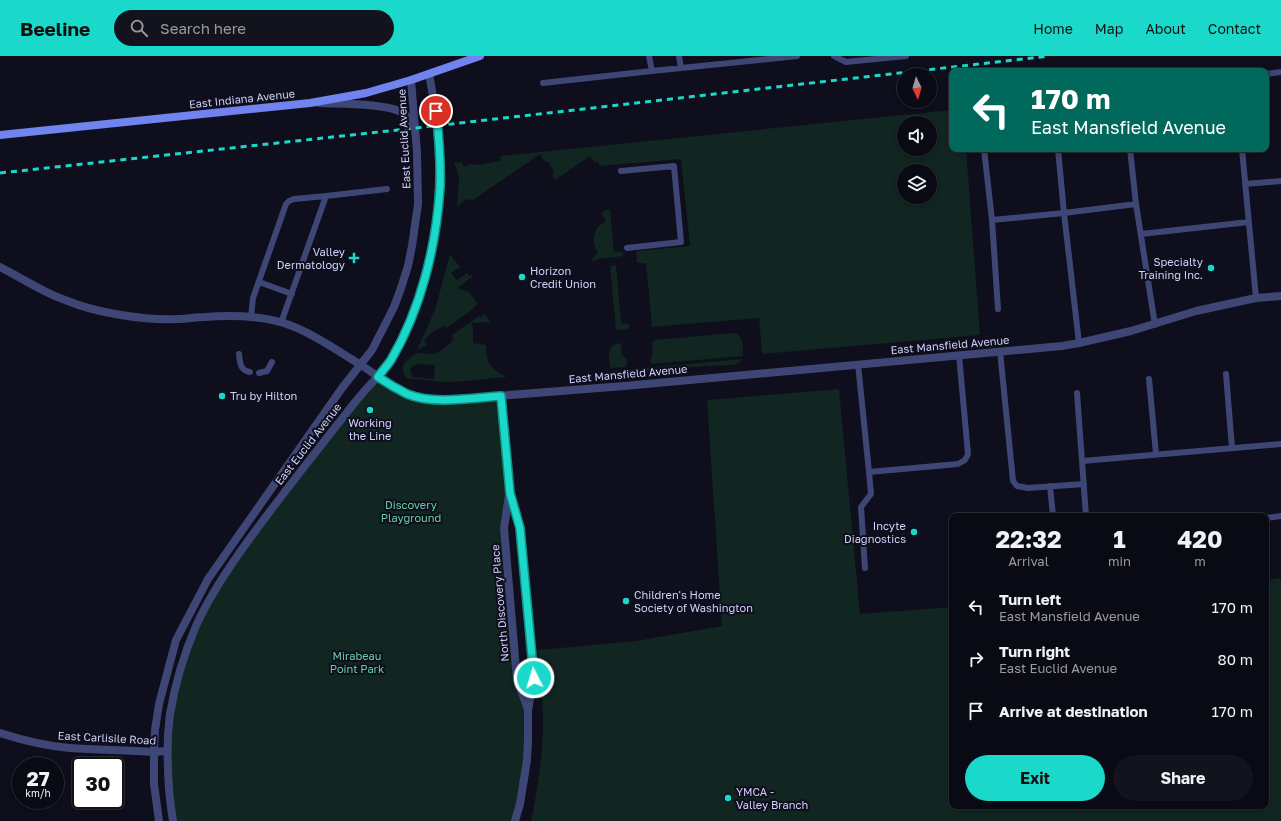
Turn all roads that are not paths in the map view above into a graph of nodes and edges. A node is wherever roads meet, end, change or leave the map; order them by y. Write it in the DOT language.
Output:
graph roads {
  1 [pos="480,56"];
  2 [pos="649,56"];
  3 [pos="679,56"];
  4 [pos="797,56"];
  5 [pos="834,56"];
  6 [pos="906,56"];
  7 [pos="681,68"];
  8 [pos="652,71"];
  9 [pos="1281,72"];
  10 [pos="429,74"];
  11 [pos="1269,74"];
  12 [pos="411,80"];
  13 [pos="544,83"];
  14 [pos="310,103"];
  15 [pos="416,128"];
  16 [pos="0,135"];
  17 [pos="984,152"];
  18 [pos="1058,152"];
  19 [pos="1130,152"];
  20 [pos="1242,152"];
  21 [pos="621,171"];
  22 [pos="1281,181"];
  23 [pos="1245,184"];
  24 [pos="387,189"];
  25 [pos="326,196"];
  26 [pos="1136,204"];
  27 [pos="1064,213"];
  28 [pos="992,220"];
  29 [pos="1249,222"];
  30 [pos="1141,234"];
  31 [pos="627,248"];
  32 [pos="0,267"];
  33 [pos="259,282"];
  34 [pos="292,294"];
  35 [pos="1281,296"];
  36 [pos="1256,298"];
  37 [pos="998,309"];
  38 [pos="251,317"];
  39 [pos="281,323"];
  40 [pos="1155,325"];
  41 [pos="1079,343"];
  42 [pos="1000,351"];
  43 [pos="239,354"];
  44 [pos="959,355"];
  45 [pos="272,362"];
  46 [pos="858,364"];
  47 [pos="361,365"];
  48 [pos="250,372"];
  49 [pos="259,373"];
  50 [pos="1226,374"];
  51 [pos="378,377"];
  52 [pos="1149,379"];
  53 [pos="1077,393"];
  54 [pos="501,396"];
  55 [pos="1281,444"];
  56 [pos="1232,448"];
  57 [pos="1156,454"];
  58 [pos="1082,461"];
  59 [pos="869,472"];
  60 [pos="1084,484"];
  61 [pos="1050,486"];
  62 [pos="510,493"];
  63 [pos="1054,513"];
  64 [pos="1086,513"];
  65 [pos="1281,516"];
  66 [pos="1269,518"];
  67 [pos="865,568"];
  68 [pos="528,710"];
  69 [pos="0,733"];
  70 [pos="167,751"];
  71 [pos="154,752"];
  72 [pos="158,821"];
  73 [pos="173,821"];
  74 [pos="515,821"];
  1 -- 10 [label="main road, East Indiana Avenue"];
  2 -- 8 [label="lane"];
  3 -- 7 [label="lane"];
  4 -- 7 [label="lane"];
  5 -- 6 [label="lane"];
  7 -- 8 [label="lane"];
  8 -- 13 [label="lane"];
  9 -- 11 [label="lane"];
  10 -- 12 [label="main road, East Indiana Avenue"];
  10 -- 51 [label="street, East Euclid Avenue"];
  12 -- 14 [label="main road, East Indiana Avenue"];
  12 -- 15 [label="street, East Euclid Avenue"];
  14 -- 15 [label="street"];
  14 -- 16 [label="main road, East Indiana Avenue"];
  15 -- 47 [label="street, East Euclid Avenue"];
  17 -- 28 [label="lane"];
  18 -- 27 [label="lane"];
  19 -- 26 [label="lane"];
  20 -- 23 [label="lane"];
  21 -- 31 [label="lane"];
  22 -- 23 [label="lane"];
  23 -- 29 [label="lane"];
  24 -- 25 [label="lane"];
  25 -- 33 [label="lane"];
  25 -- 34 [label="lane"];
  26 -- 27 [label="lane"];
  26 -- 30 [label="lane"];
  27 -- 28 [label="lane"];
  27 -- 41 [label="lane"];
  28 -- 37 [label="lane"];
  29 -- 30 [label="lane"];
  29 -- 36 [label="lane"];
  30 -- 40 [label="lane"];
  32 -- 38 [label="street, East Mansfield Avenue"];
  33 -- 34 [label="lane"];
  33 -- 38 [label="lane"];
  34 -- 39 [label="lane"];
  35 -- 36 [label="street, East Mansfield Avenue"];
  36 -- 40 [label="street, East Mansfield Avenue"];
  38 -- 39 [label="street, East Mansfield Avenue"];
  39 -- 47 [label="street, East Mansfield Avenue"];
  40 -- 41 [label="street, East Mansfield Avenue"];
  41 -- 42 [label="street, East Mansfield Avenue"];
  42 -- 44 [label="street, East Mansfield Avenue"];
  42 -- 61 [label="lane"];
  43 -- 48 [label="lane"];
  44 -- 46 [label="street, East Mansfield Avenue"];
  44 -- 59 [label="lane"];
  45 -- 49 [label="lane"];
  46 -- 54 [label="street, East Mansfield Avenue"];
  46 -- 59 [label="lane"];
  47 -- 51 [label="street, East Mansfield Avenue"];
  47 -- 71 [label="street, East Euclid Avenue"];
  50 -- 56 [label="lane"];
  51 -- 54 [label="street, East Mansfield Avenue"];
  51 -- 70 [label="street, East Euclid Avenue"];
  52 -- 57 [label="lane"];
  53 -- 58 [label="lane"];
  54 -- 62 [label="street, North Discovery Place"];
  55 -- 56 [label="lane"];
  56 -- 57 [label="lane"];
  57 -- 58 [label="lane"];
  58 -- 60 [label="lane"];
  59 -- 67 [label="lane"];
  60 -- 61 [label="lane"];
  60 -- 64 [label="lane"];
  61 -- 63 [label="lane"];
  62 -- 68 [label="street, North Discovery Place"];
  62 -- 68 [label="street, North Discovery Place"];
  65 -- 66 [label="lane"];
  68 -- 74 [label="street, North Discovery Place"];
  69 -- 71 [label="street, East Carlisile Road"];
  70 -- 71 [label="street, East Carlisile Road"];
  70 -- 73 [label="street, East Euclid Avenue"];
  71 -- 72 [label="street, East Euclid Avenue"];
}
